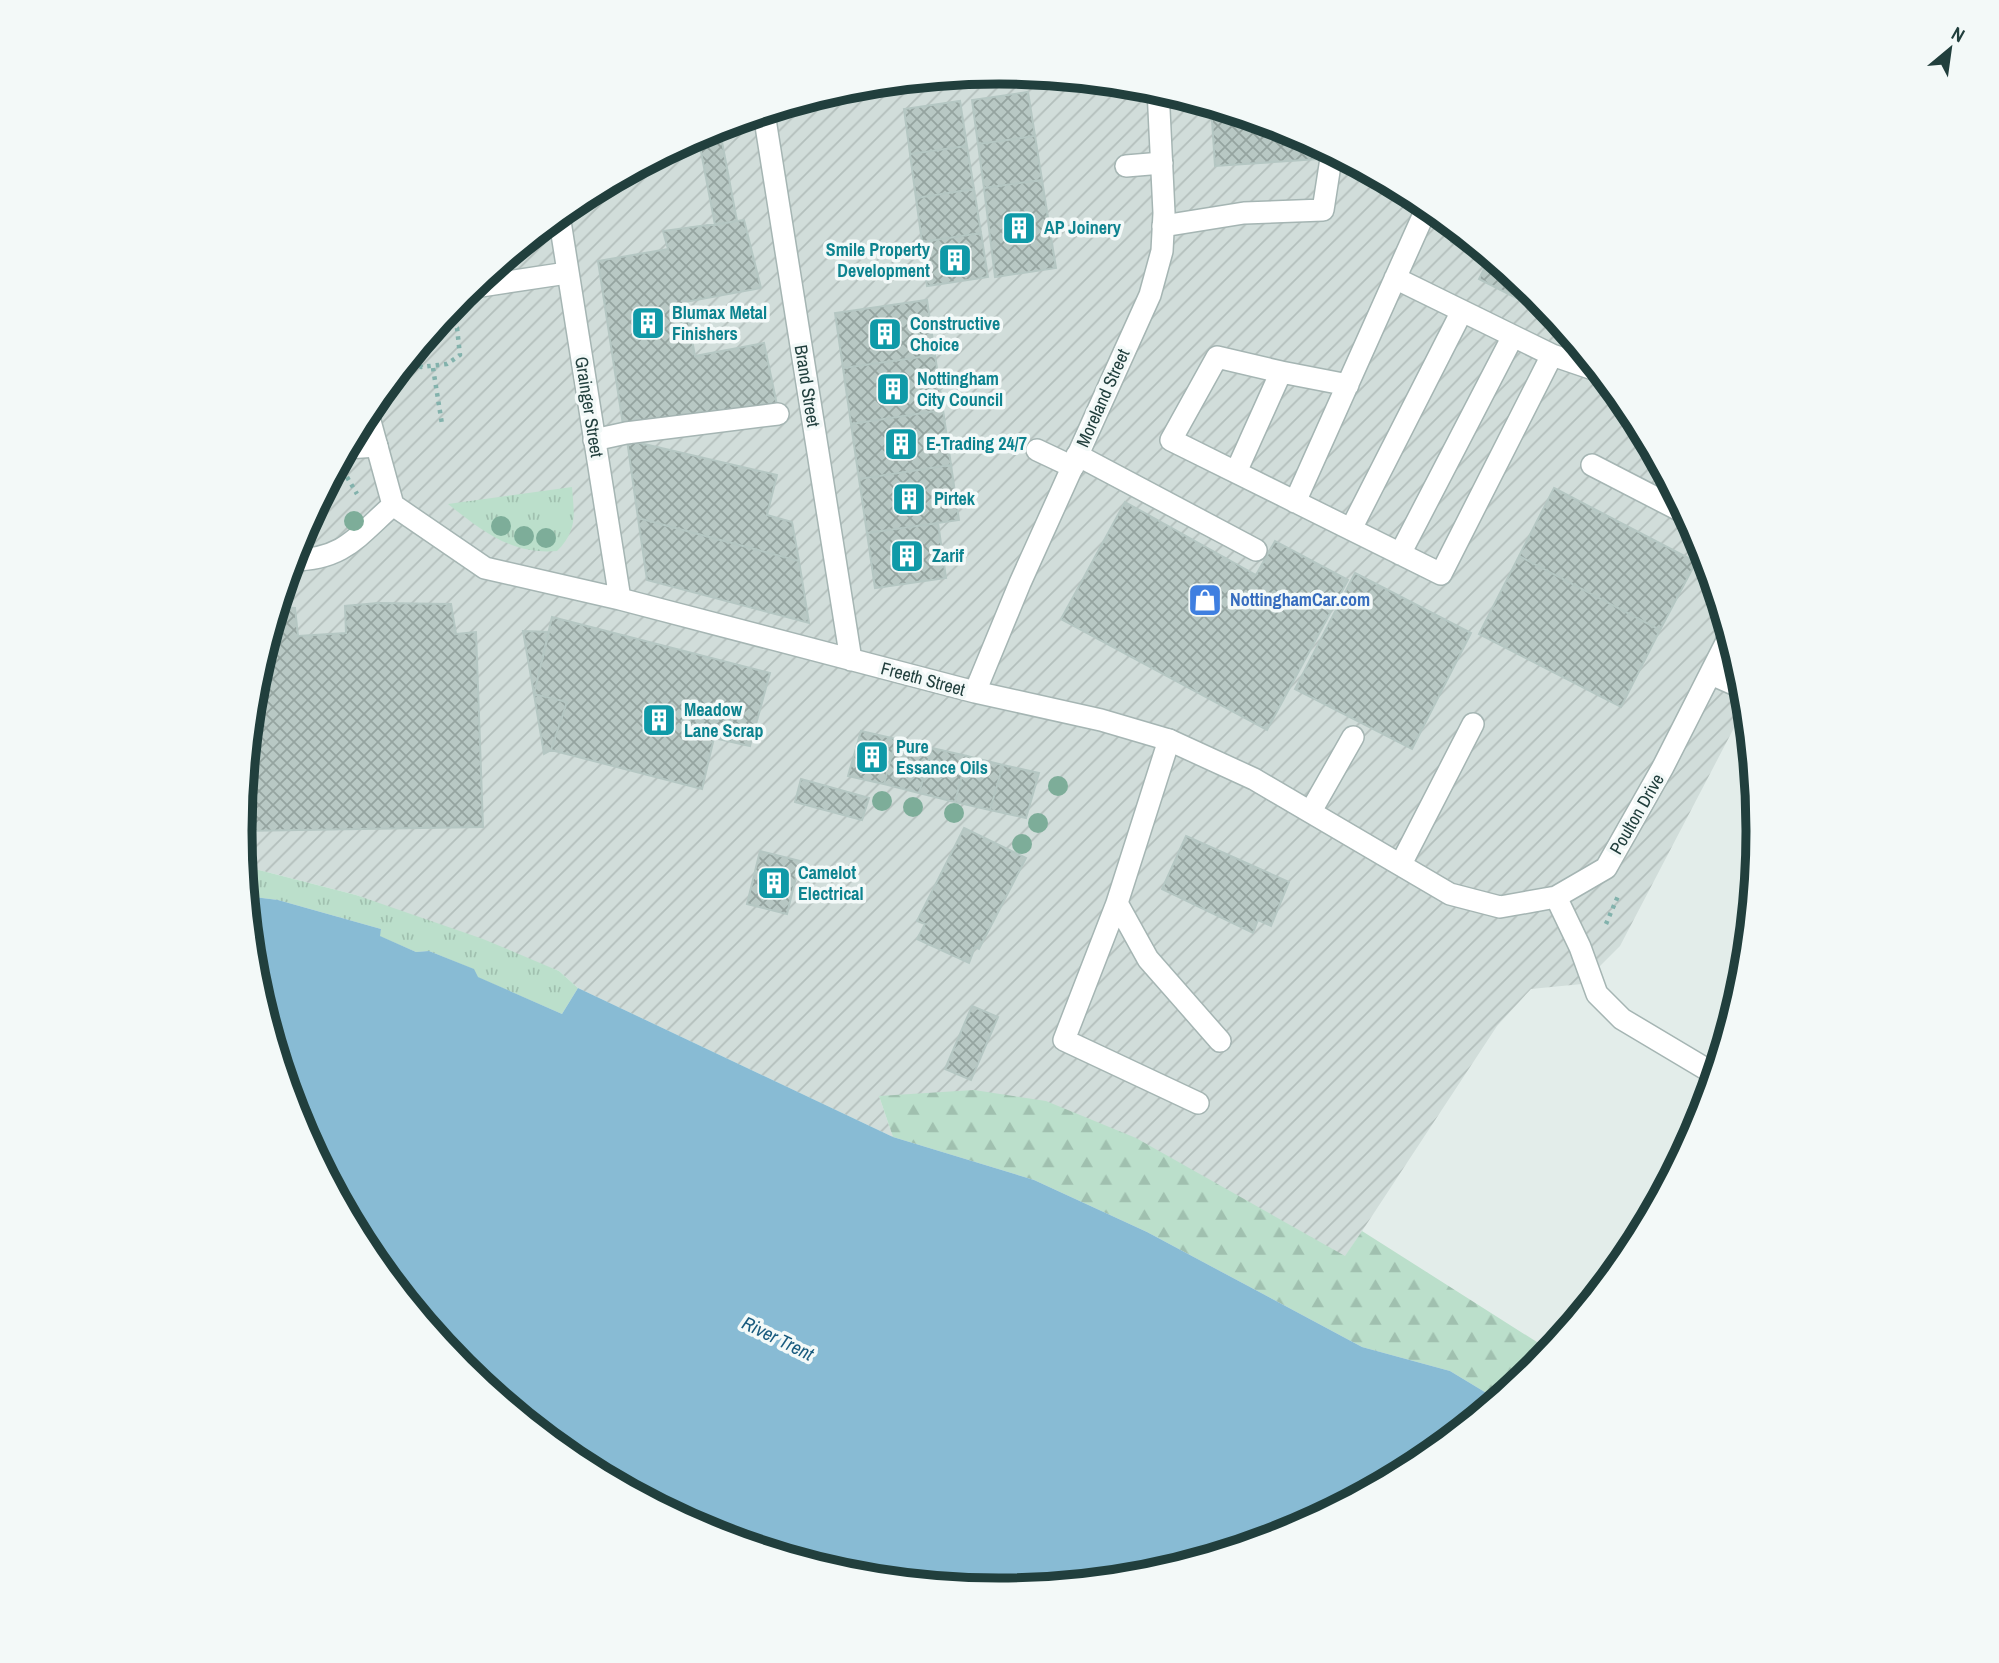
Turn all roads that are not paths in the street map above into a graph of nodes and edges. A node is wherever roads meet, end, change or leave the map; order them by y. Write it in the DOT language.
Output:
graph roads {
  1 [pos="1159,101"];
  2 [pos="765,122"];
  3 [pos="1331,161"];
  4 [pos="1162,163"];
  5 [pos="1126,166"];
  6 [pos="1423,216"];
  7 [pos="561,226"];
  8 [pos="1163,226"];
  9 [pos="567,273"];
  10 [pos="1395,278"];
  11 [pos="491,285"];
  12 [pos="1462,311"];
  13 [pos="1513,336"];
  14 [pos="1552,355"];
  15 [pos="1585,366"];
  16 [pos="1281,372"];
  17 [pos="1348,385"];
  18 [pos="778,414"];
  19 [pos="372,426"];
  20 [pos="594,440"];
  21 [pos="377,446"];
  22 [pos="1037,450"];
  23 [pos="354,455"];
  24 [pos="1075,461"];
  25 [pos="1592,465"];
  26 [pos="1236,472"];
  27 [pos="1295,502"];
  28 [pos="393,505"];
  29 [pos="1673,507"];
  30 [pos="1351,529"];
  31 [pos="1256,550"];
  32 [pos="1400,554"];
  33 [pos="303,560"];
  34 [pos="620,599"];
  35 [pos="1724,647"];
  36 [pos="851,660"];
  37 [pos="1711,674"];
  38 [pos="1732,683"];
  39 [pos="975,692"];
  40 [pos="1473,724"];
  41 [pos="1353,737"];
  42 [pos="1169,740"];
  43 [pos="1311,811"];
  44 [pos="1401,864"];
  45 [pos="1556,897"];
  46 [pos="1117,903"];
  47 [pos="1220,1041"];
  48 [pos="1708,1070"];
  49 [pos="1198,1103"];
  1 -- 4 [label="street, Moreland Street"];
  2 -- 36 [label="street, Brand Street"];
  3 -- 8 [label="street"];
  4 -- 5 [label="street"];
  4 -- 8 [label="street, Moreland Street"];
  6 -- 10 [label="street"];
  7 -- 9 [label="street, Grainger Street"];
  8 -- 24 [label="street, Moreland Street"];
  9 -- 11 [label="street"];
  9 -- 20 [label="street, Grainger Street"];
  10 -- 12 [label="street"];
  10 -- 17 [label="street"];
  12 -- 13 [label="street"];
  12 -- 30 [label="street"];
  13 -- 14 [label="street"];
  13 -- 32 [label="street"];
  14 -- 15 [label="street"];
  14 -- 32 [label="street"];
  16 -- 17 [label="street"];
  16 -- 26 [label="street"];
  16 -- 26 [label="street"];
  17 -- 27 [label="street"];
  18 -- 20 [label="street"];
  19 -- 21 [label="street"];
  20 -- 34 [label="street, Grainger Street"];
  21 -- 23 [label="street"];
  21 -- 28 [label="street"];
  22 -- 24 [label="street"];
  24 -- 31 [label="street"];
  24 -- 39 [label="street, Moreland Street"];
  25 -- 29 [label="street"];
  26 -- 27 [label="street"];
  27 -- 30 [label="street"];
  28 -- 33 [label="street"];
  28 -- 34 [label="street, Freeth Street"];
  30 -- 32 [label="street"];
  34 -- 36 [label="street, Freeth Street"];
  35 -- 37 [label="street, Poulton Drive"];
  36 -- 39 [label="street, Freeth Street"];
  37 -- 38 [label="street"];
  37 -- 45 [label="street, Poulton Drive"];
  39 -- 42 [label="street, Freeth Street"];
  40 -- 44 [label="street"];
  41 -- 43 [label="street"];
  42 -- 43 [label="street, Freeth Street"];
  42 -- 46 [label="street"];
  43 -- 44 [label="street, Freeth Street"];
  44 -- 45 [label="street, Freeth Street"];
  45 -- 48 [label="street"];
  46 -- 47 [label="street"];
  46 -- 49 [label="street"];
}
